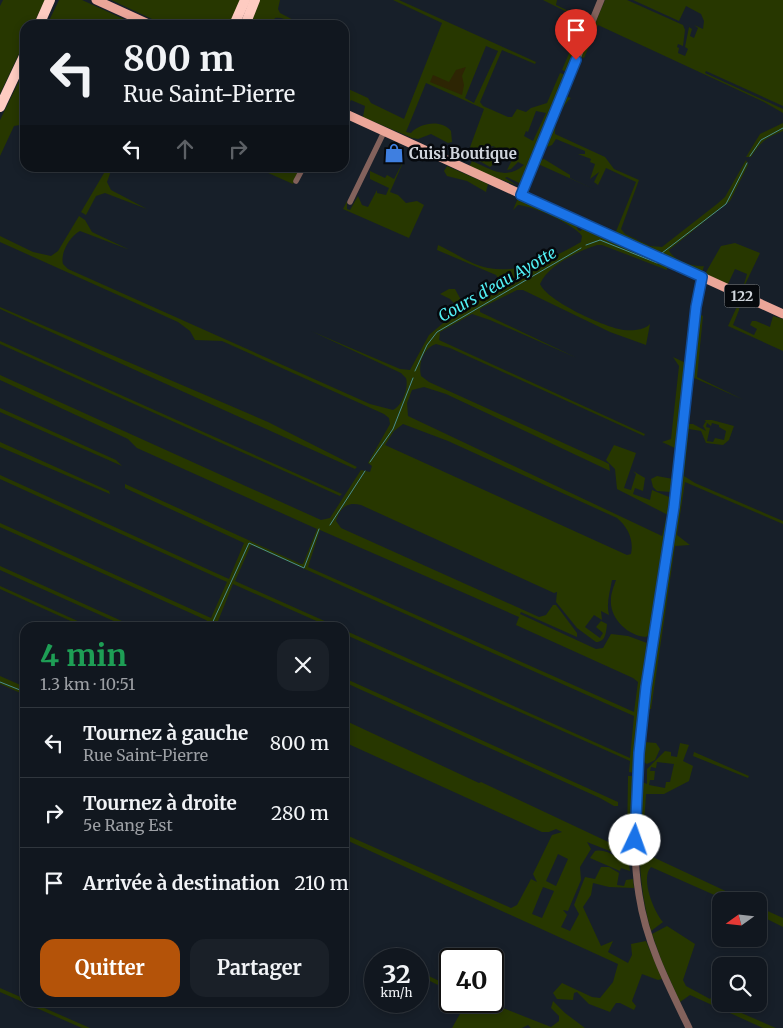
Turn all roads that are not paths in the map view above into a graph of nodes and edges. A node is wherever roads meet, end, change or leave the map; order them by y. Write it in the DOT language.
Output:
graph roads {
  1 [pos="52,0"];
  2 [pos="96,0"];
  3 [pos="246,0"];
  4 [pos="255,0"];
  5 [pos="600,0"];
  6 [pos="41,20"];
  7 [pos="140,20"];
  8 [pos="236,20"];
  9 [pos="247,20"];
  10 [pos="20,65"];
  11 [pos="0,107"];
  12 [pos="349,115"];
  13 [pos="384,132"];
  14 [pos="301,172"];
  15 [pos="296,182"];
  16 [pos="521,195"];
  17 [pos="350,202"];
  18 [pos="702,277"];
  19 [pos="783,314"];
  20 [pos="689,1028"];
  1 -- 6 [label="highway"];
  2 -- 7 [label="main road"];
  3 -- 8 [label="highway"];
  4 -- 9 [label="highway"];
  5 -- 16 [label="street"];
  10 -- 11 [label="highway"];
  12 -- 13 [label="main road, 122"];
  13 -- 16 [label="main road, 122"];
  13 -- 17 [label="street"];
  14 -- 15 [label="street"];
  16 -- 18 [label="main road, 122"];
  18 -- 19 [label="main road, 122"];
  18 -- 20 [label="street"];
}
